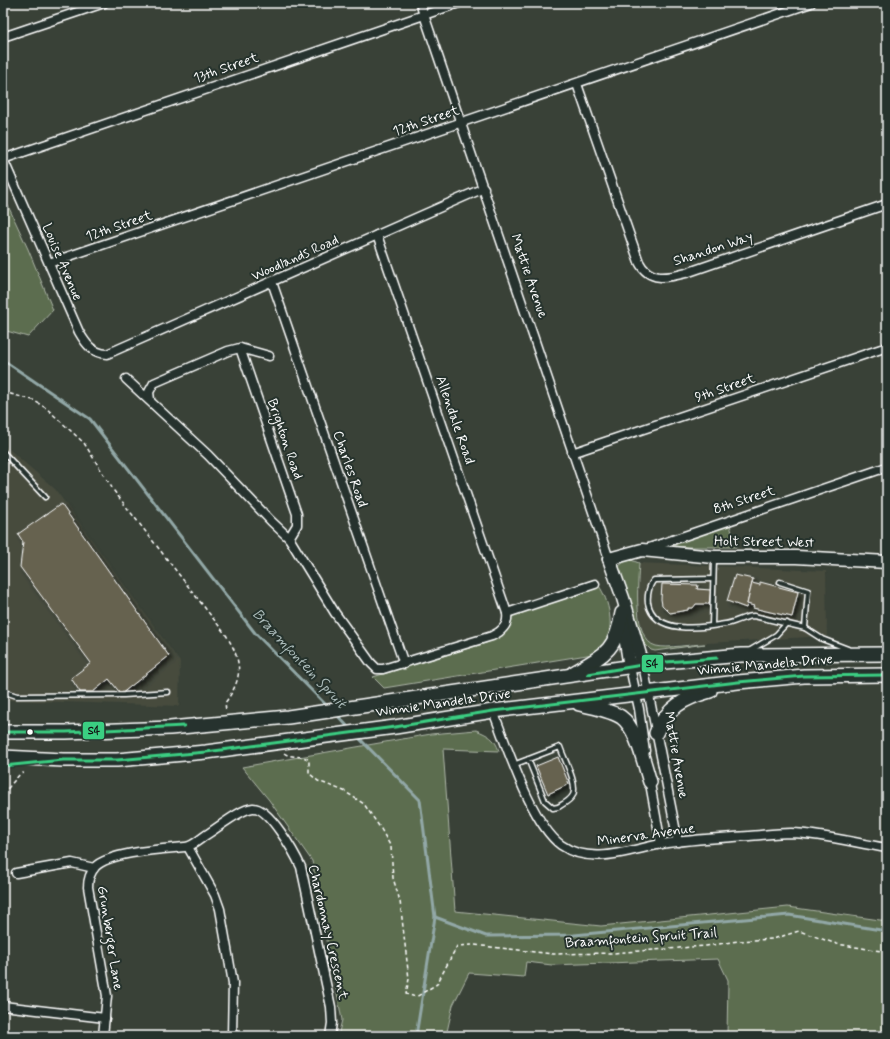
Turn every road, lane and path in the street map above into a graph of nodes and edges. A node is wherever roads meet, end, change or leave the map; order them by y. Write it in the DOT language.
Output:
graph roads {
  1 [pos="104,3"];
  2 [pos="420,3"];
  3 [pos="458,3"];
  4 [pos="811,3"];
  5 [pos="424,15"];
  6 [pos="3,38"];
  7 [pos="577,84"];
  8 [pos="460,123"];
  9 [pos="3,159"];
  10 [pos="484,188"];
  11 [pos="887,204"];
  12 [pos="377,235"];
  13 [pos="49,263"];
  14 [pos="272,282"];
  15 [pos="887,347"];
  16 [pos="240,348"];
  17 [pos="116,351"];
  18 [pos="270,356"];
  19 [pos="126,379"];
  20 [pos="3,392"];
  21 [pos="150,400"];
  22 [pos="3,452"];
  23 [pos="572,453"];
  24 [pos="887,466"];
  25 [pos="45,497"];
  26 [pos="289,538"];
  27 [pos="642,550"];
  28 [pos="714,557"];
  29 [pos="609,558"];
  30 [pos="887,562"];
  31 [pos="713,579"];
  32 [pos="780,582"];
  33 [pos="594,584"];
  34 [pos="507,613"];
  35 [pos="622,614"];
  36 [pos="787,623"];
  37 [pos="712,625"];
  38 [pos="805,628"];
  39 [pos="861,654"];
  40 [pos="887,654"];
  41 [pos="741,655"];
  42 [pos="404,664"];
  43 [pos="636,666"];
  44 [pos="887,675"];
  45 [pos="564,678"];
  46 [pos="771,679"];
  47 [pos="5,692"];
  48 [pos="168,692"];
  49 [pos="643,694"];
  50 [pos="570,702"];
  51 [pos="226,711"];
  52 [pos="494,711"];
  53 [pos="3,732"];
  54 [pos="656,733"];
  55 [pos="270,743"];
  56 [pos="3,756"];
  57 [pos="528,759"];
  58 [pos="63,760"];
  59 [pos="514,765"];
  60 [pos="3,766"];
  61 [pos="24,773"];
  62 [pos="650,782"];
  63 [pos="3,794"];
  64 [pos="678,842"];
  65 [pos="661,844"];
  66 [pos="188,847"];
  67 [pos="887,848"];
  68 [pos="94,868"];
  69 [pos="16,873"];
  70 [pos="887,952"];
  71 [pos="3,1006"];
  72 [pos="106,1018"];
  73 [pos="887,1030"];
  74 [pos="103,1036"];
  75 [pos="232,1036"];
  76 [pos="330,1036"];
  77 [pos="862,1036"];
  1 -- 6 [label="street"];
  2 -- 5 [label="street, Mattie Avenue"];
  3 -- 5 [label="street, 13th Street"];
  4 -- 7 [label="street, 12th Street"];
  5 -- 8 [label="street, Mattie Avenue"];
  5 -- 9 [label="street, 13th Street"];
  7 -- 8 [label="street, 12th Street"];
  7 -- 11 [label="street, Shandon Way"];
  8 -- 10 [label="street, Mattie Avenue"];
  8 -- 13 [label="street, 12th Street"];
  9 -- 13 [label="street, Louise Avenue"];
  10 -- 12 [label="street, Woodlands Road"];
  10 -- 23 [label="street, Mattie Avenue"];
  12 -- 14 [label="street, Woodlands Road"];
  12 -- 34 [label="street, Allendale Road"];
  13 -- 17 [label="street, Louise Avenue"];
  14 -- 17 [label="street, Woodlands Road"];
  14 -- 42 [label="street, Charles Road"];
  15 -- 23 [label="street, 9th Street"];
  16 -- 18 [label="street"];
  16 -- 21 [label="street"];
  16 -- 26 [label="street, Brighton Road"];
  19 -- 21 [label="street"];
  20 -- 51 [label="path"];
  21 -- 26 [label="street"];
  22 -- 25 [label="lane"];
  23 -- 29 [label="street, Mattie Avenue"];
  24 -- 27 [label="street, 8th Street"];
  26 -- 42 [label="street"];
  27 -- 28 [label="street, Holt Street West"];
  27 -- 29 [label="street, 8th Street"];
  28 -- 30 [label="street, Holt Street West"];
  28 -- 31 [label="lane"];
  29 -- 35 [label="street, Mattie Avenue"];
  29 -- 43 [label="street, Mattie Avenue"];
  31 -- 37 [label="lane"];
  31 -- 37 [label="lane"];
  32 -- 38 [label="lane"];
  33 -- 34 [label="street"];
  34 -- 42 [label="street"];
  35 -- 43 [label="street, Mattie Avenue"];
  35 -- 45 [label="main road"];
  36 -- 37 [label="lane"];
  36 -- 38 [label="lane"];
  36 -- 41 [label="lane"];
  38 -- 39 [label="lane"];
  39 -- 40 [label="main road, Winnie Mandela Drive"];
  39 -- 41 [label="main road, Winnie Mandela Drive"];
  41 -- 43 [label="main road, Winnie Mandela Drive"];
  43 -- 45 [label="main road, Winnie Mandela Drive"];
  43 -- 49 [label="street, Mattie Avenue"];
  43 -- 49 [label="street, Mattie Avenue"];
  44 -- 46 [label="main road, Winnie Mandela Drive"];
  45 -- 53 [label="main road, Winnie Mandela Drive"];
  46 -- 49 [label="main road, Winnie Mandela Drive"];
  46 -- 54 [label="main road"];
  47 -- 48 [label="lane"];
  49 -- 50 [label="main road, Winnie Mandela Drive"];
  49 -- 54 [label="street, Mattie Avenue"];
  49 -- 62 [label="street, Mattie Avenue"];
  50 -- 52 [label="main road, Winnie Mandela Drive"];
  50 -- 62 [label="main road"];
  52 -- 55 [label="main road, Winnie Mandela Drive"];
  52 -- 59 [label="street, Minerva Avenue"];
  54 -- 64 [label="street, Mattie Avenue"];
  55 -- 58 [label="main road, Winnie Mandela Drive"];
  55 -- 70 [label="path, Braamfontein Spruit Trail"];
  56 -- 58 [label="main road, Winnie Mandela Drive"];
  57 -- 57 [label="lane"];
  57 -- 59 [label="lane"];
  58 -- 60 [label="main road"];
  59 -- 65 [label="street, Minerva Avenue"];
  61 -- 63 [label="path"];
  62 -- 65 [label="street, Mattie Avenue"];
  64 -- 65 [label="street, Minerva Avenue"];
  64 -- 67 [label="street, Minerva Avenue"];
  66 -- 68 [label="street"];
  66 -- 75 [label="street"];
  66 -- 76 [label="street, Chardonnay Crescent"];
  68 -- 69 [label="street"];
  68 -- 72 [label="street, Grunberger Lane"];
  71 -- 72 [label="street"];
  72 -- 74 [label="street, Grunberger Lane"];
  73 -- 77 [label="path"];
}
